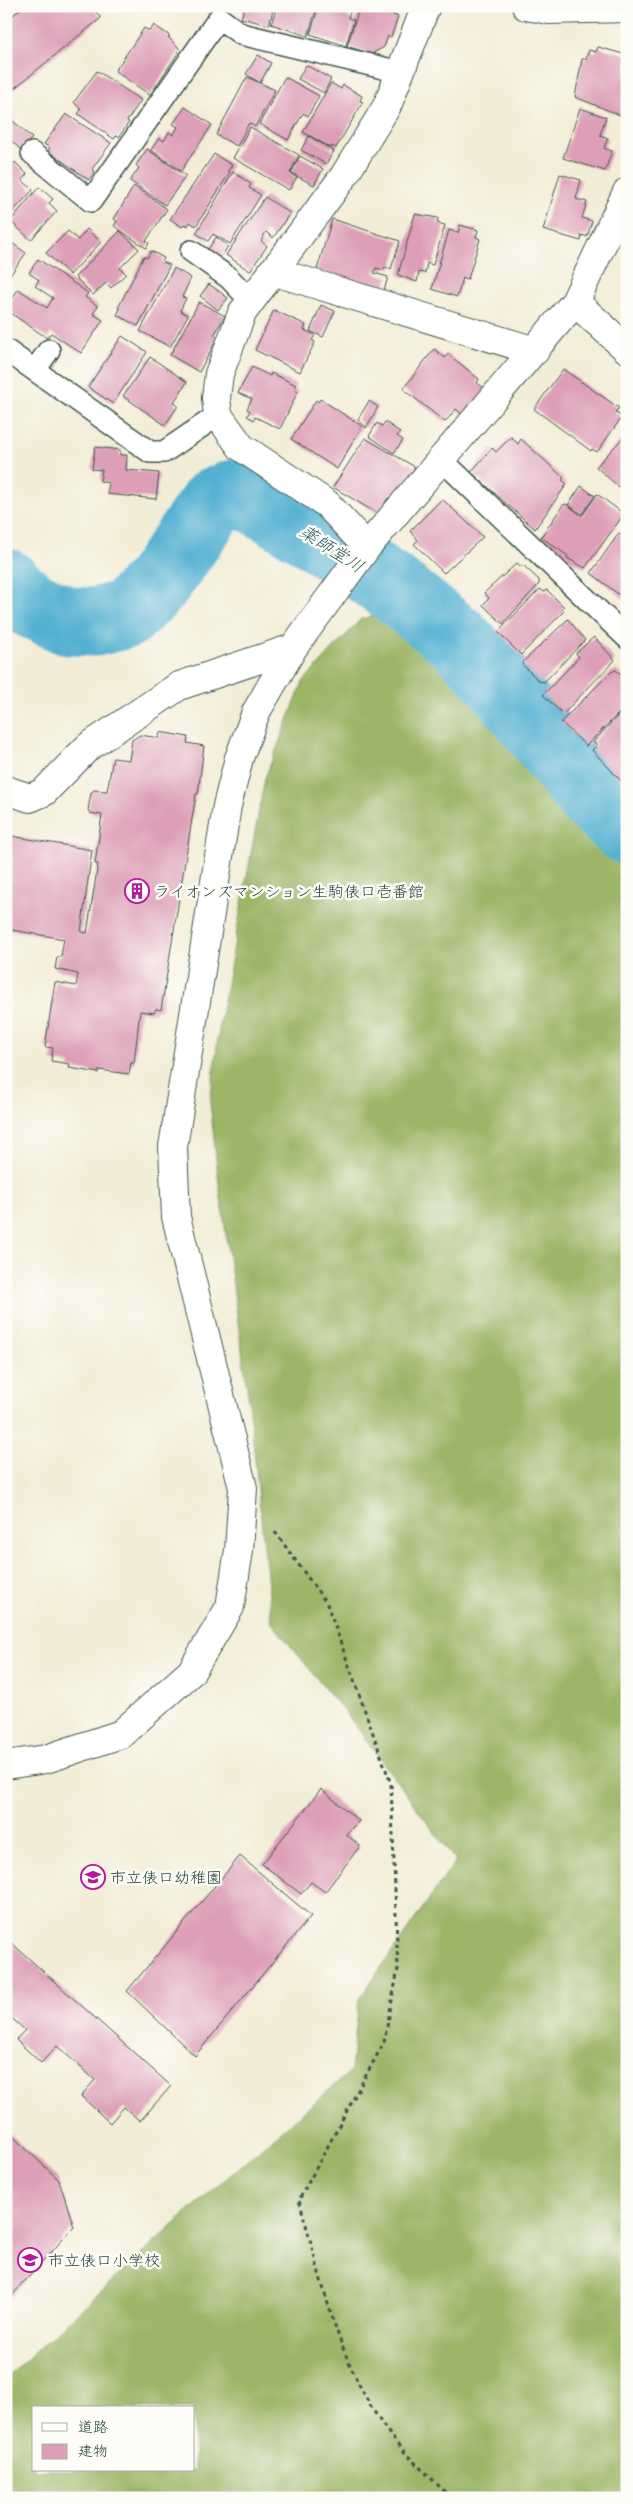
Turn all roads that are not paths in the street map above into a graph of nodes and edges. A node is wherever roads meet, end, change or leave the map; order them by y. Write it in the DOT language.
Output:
graph roads {
  1 [pos="426,6"];
  2 [pos="526,6"];
  3 [pos="627,8"];
  4 [pos="400,72"];
  5 [pos="32,153"];
  6 [pos="627,192"];
  7 [pos="191,251"];
  8 [pos="272,271"];
  9 [pos="251,301"];
  10 [pos="575,302"];
  11 [pos="627,349"];
  12 [pos="6,350"];
  13 [pos="49,350"];
  14 [pos="535,351"];
  15 [pos="36,370"];
  16 [pos="218,415"];
  17 [pos="442,460"];
  18 [pos="367,547"];
  19 [pos="627,638"];
  20 [pos="293,648"];
  21 [pos="6,790"];
  22 [pos="6,1765"];
  1 -- 4 [label="street"];
  2 -- 3 [label="street"];
  4 -- 5 [label="lane"];
  4 -- 8 [label="street"];
  6 -- 10 [label="street"];
  7 -- 9 [label="lane"];
  8 -- 9 [label="street"];
  8 -- 14 [label="street"];
  9 -- 16 [label="street"];
  10 -- 11 [label="street"];
  10 -- 14 [label="street"];
  12 -- 15 [label="lane"];
  13 -- 15 [label="lane"];
  14 -- 17 [label="street"];
  15 -- 16 [label="lane"];
  16 -- 18 [label="street"];
  17 -- 18 [label="street"];
  17 -- 19 [label="lane"];
  18 -- 20 [label="street"];
  20 -- 21 [label="street"];
  20 -- 22 [label="street"];
}
